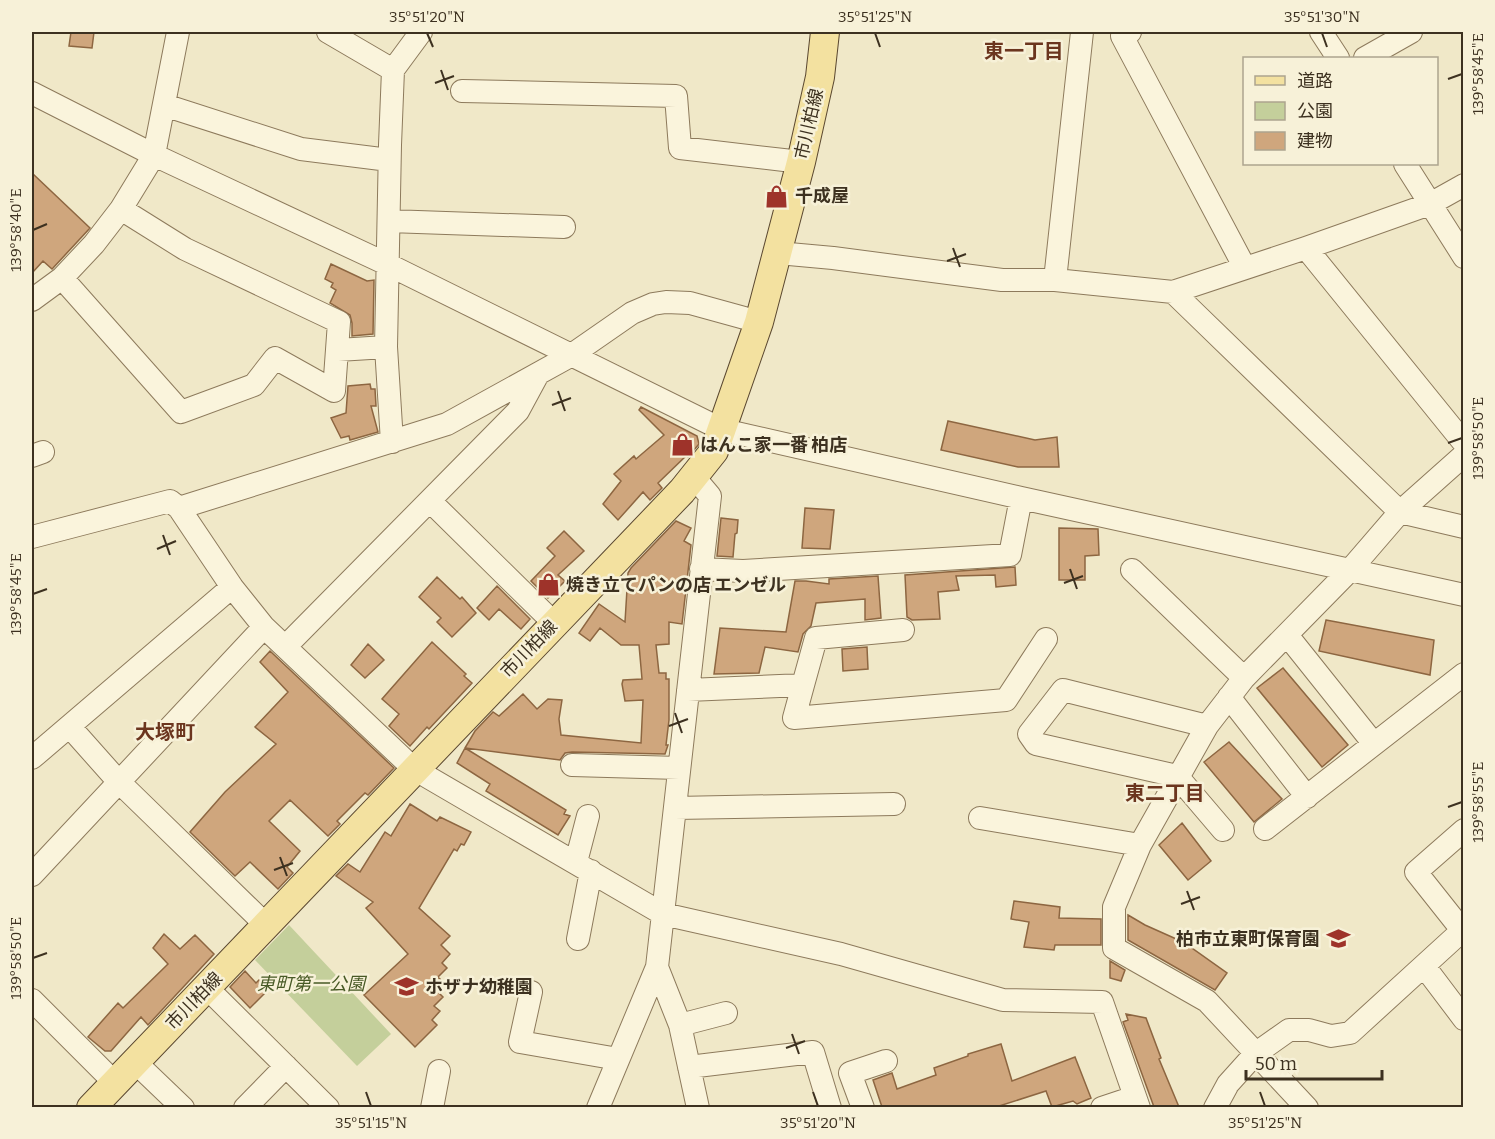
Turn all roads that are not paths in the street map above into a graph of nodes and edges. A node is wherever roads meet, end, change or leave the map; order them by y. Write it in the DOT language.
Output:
graph roads {
  1 [pos="178,32"];
  2 [pos="327,32"];
  3 [pos="421,32"];
  4 [pos="825,32"];
  5 [pos="1082,32"];
  6 [pos="1130,32"];
  7 [pos="1321,32"];
  8 [pos="1411,32"];
  9 [pos="1337,57"];
  10 [pos="1367,57"];
  11 [pos="393,70"];
  12 [pos="462,91"];
  13 [pos="32,93"];
  14 [pos="164,105"];
  15 [pos="154,155"];
  16 [pos="389,160"];
  17 [pos="801,162"];
  18 [pos="1406,165"];
  19 [pos="1464,185"];
  20 [pos="1430,204"];
  21 [pos="121,209"];
  22 [pos="389,221"];
  23 [pos="564,227"];
  24 [pos="1306,248"];
  25 [pos="778,253"];
  26 [pos="1464,257"];
  27 [pos="388,266"];
  28 [pos="1245,268"];
  29 [pos="62,278"];
  30 [pos="1055,280"];
  31 [pos="1173,292"];
  32 [pos="32,300"];
  33 [pos="759,322"];
  34 [pos="386,347"];
  35 [pos="338,350"];
  36 [pos="570,356"];
  37 [pos="538,374"];
  38 [pos="723,430"];
  39 [pos="392,442"];
  40 [pos="1464,443"];
  41 [pos="1464,455"];
  42 [pos="694,477"];
  43 [pos="1021,498"];
  44 [pos="430,501"];
  45 [pos="179,508"];
  46 [pos="1400,512"];
  47 [pos="1464,527"];
  48 [pos="32,537"];
  49 [pos="701,569"];
  50 [pos="1132,570"];
  51 [pos="1350,570"];
  52 [pos="232,587"];
  53 [pos="1464,595"];
  54 [pos="554,623"];
  55 [pos="264,627"];
  56 [pos="903,630"];
  57 [pos="1287,634"];
  58 [pos="1046,639"];
  59 [pos="285,647"];
  60 [pos="1464,674"];
  61 [pos="1244,678"];
  62 [pos="803,685"];
  63 [pos="688,690"];
  64 [pos="1229,697"];
  65 [pos="1207,726"];
  66 [pos="70,727"];
  67 [pos="1374,744"];
  68 [pos="32,758"];
  69 [pos="572,765"];
  70 [pos="679,768"];
  71 [pos="414,769"];
  72 [pos="1177,776"];
  73 [pos="118,781"];
  74 [pos="1307,796"];
  75 [pos="894,804"];
  76 [pos="675,808"];
  77 [pos="588,816"];
  78 [pos="980,818"];
  79 [pos="1223,830"];
  80 [pos="1264,830"];
  81 [pos="1464,830"];
  82 [pos="1140,845"];
  83 [pos="584,866"];
  84 [pos="32,875"];
  85 [pos="663,914"];
  86 [pos="266,925"];
  87 [pos="1463,930"];
  88 [pos="578,939"];
  89 [pos="1424,966"];
  90 [pos="657,967"];
  91 [pos="206,987"];
  92 [pos="531,992"];
  93 [pos="32,1000"];
  94 [pos="726,1013"];
  95 [pos="1464,1019"];
  96 [pos="680,1025"];
  97 [pos="1255,1054"];
  98 [pos="618,1059"];
  99 [pos="886,1061"];
  100 [pos="135,1062"];
  101 [pos="286,1066"];
  102 [pos="689,1067"];
  103 [pos="439,1071"];
  104 [pos="115,1083"];
  105 [pos="1137,1102"];
  106 [pos="91,1107"];
  107 [pos="183,1107"];
  108 [pos="245,1107"];
  109 [pos="328,1107"];
  110 [pos="432,1107"];
  111 [pos="598,1107"];
  112 [pos="698,1107"];
  113 [pos="830,1107"];
  114 [pos="863,1107"];
  115 [pos="1102,1107"];
  116 [pos="1215,1107"];
  117 [pos="1306,1107"];
  1 -- 14 [label="street"];
  2 -- 11 [label="street"];
  3 -- 11 [label="street"];
  4 -- 17 [label="main road, 市川柏線"];
  5 -- 30 [label="street"];
  6 -- 28 [label="street"];
  7 -- 9 [label="street"];
  8 -- 10 [label="street"];
  11 -- 16 [label="street"];
  12 -- 17 [label="street"];
  13 -- 15 [label="street"];
  14 -- 15 [label="street"];
  14 -- 16 [label="street"];
  15 -- 21 [label="street"];
  15 -- 27 [label="street"];
  16 -- 22 [label="street"];
  17 -- 25 [label="main road, 市川柏線"];
  18 -- 20 [label="street"];
  19 -- 20 [label="street"];
  20 -- 24 [label="street"];
  20 -- 26 [label="street"];
  21 -- 29 [label="street"];
  21 -- 35 [label="street"];
  22 -- 23 [label="street"];
  22 -- 27 [label="street"];
  24 -- 28 [label="street"];
  24 -- 40 [label="street"];
  25 -- 30 [label="street"];
  25 -- 33 [label="main road, 市川柏線"];
  27 -- 34 [label="street"];
  27 -- 36 [label="street"];
  28 -- 31 [label="street"];
  29 -- 32 [label="street"];
  29 -- 35 [label="street"];
  30 -- 31 [label="street"];
  31 -- 46 [label="street"];
  33 -- 36 [label="street"];
  33 -- 38 [label="main road, 市川柏線"];
  34 -- 35 [label="street"];
  34 -- 39 [label="street"];
  36 -- 37 [label="street"];
  36 -- 38 [label="street"];
  37 -- 39 [label="street"];
  37 -- 44 [label="street"];
  38 -- 42 [label="main road, 市川柏線"];
  38 -- 43 [label="street"];
  39 -- 45 [label="street"];
  41 -- 46 [label="street"];
  42 -- 49 [label="street"];
  42 -- 54 [label="main road, 市川柏線"];
  43 -- 49 [label="street"];
  43 -- 51 [label="street"];
  44 -- 54 [label="street"];
  44 -- 59 [label="street"];
  45 -- 48 [label="street"];
  45 -- 52 [label="street"];
  46 -- 47 [label="street"];
  46 -- 51 [label="street"];
  49 -- 63 [label="street"];
  50 -- 61 [label="street"];
  51 -- 53 [label="street"];
  51 -- 57 [label="street"];
  52 -- 55 [label="street"];
  52 -- 66 [label="street"];
  54 -- 71 [label="main road, 市川柏線"];
  55 -- 59 [label="street"];
  55 -- 73 [label="street"];
  56 -- 62 [label="street"];
  57 -- 61 [label="street"];
  57 -- 67 [label="street"];
  58 -- 62 [label="street"];
  59 -- 71 [label="street"];
  60 -- 67 [label="street"];
  61 -- 64 [label="street"];
  62 -- 63 [label="street"];
  63 -- 70 [label="street"];
  64 -- 65 [label="street"];
  64 -- 74 [label="street"];
  65 -- 72 [label="street"];
  65 -- 72 [label="street"];
  66 -- 68 [label="street"];
  66 -- 73 [label="street"];
  67 -- 74 [label="street"];
  69 -- 70 [label="street"];
  70 -- 76 [label="street"];
  71 -- 83 [label="street"];
  71 -- 86 [label="main road, 市川柏線"];
  72 -- 79 [label="street"];
  72 -- 82 [label="street"];
  73 -- 84 [label="street"];
  73 -- 86 [label="street"];
  74 -- 80 [label="street"];
  75 -- 76 [label="street"];
  76 -- 85 [label="street"];
  77 -- 83 [label="street"];
  78 -- 82 [label="street"];
  81 -- 87 [label="street"];
  82 -- 97 [label="street"];
  83 -- 85 [label="street"];
  83 -- 88 [label="street"];
  85 -- 90 [label="street"];
  85 -- 105 [label="street"];
  86 -- 91 [label="main road, 市川柏線"];
  87 -- 89 [label="street"];
  89 -- 95 [label="street"];
  89 -- 97 [label="street"];
  90 -- 96 [label="street"];
  90 -- 98 [label="street"];
  91 -- 100 [label="main road, 市川柏線"];
  91 -- 101 [label="street"];
  92 -- 98 [label="street"];
  93 -- 104 [label="street"];
  94 -- 96 [label="street"];
  96 -- 102 [label="street"];
  97 -- 116 [label="street"];
  97 -- 117 [label="street"];
  98 -- 111 [label="street"];
  99 -- 114 [label="street"];
  100 -- 104 [label="main road, 市川柏線"];
  100 -- 107 [label="street"];
  101 -- 108 [label="street"];
  101 -- 109 [label="street"];
  102 -- 112 [label="street"];
  102 -- 113 [label="street"];
  103 -- 110 [label="street"];
  104 -- 106 [label="main road, 市川柏線"];
  105 -- 115 [label="street"];
}
